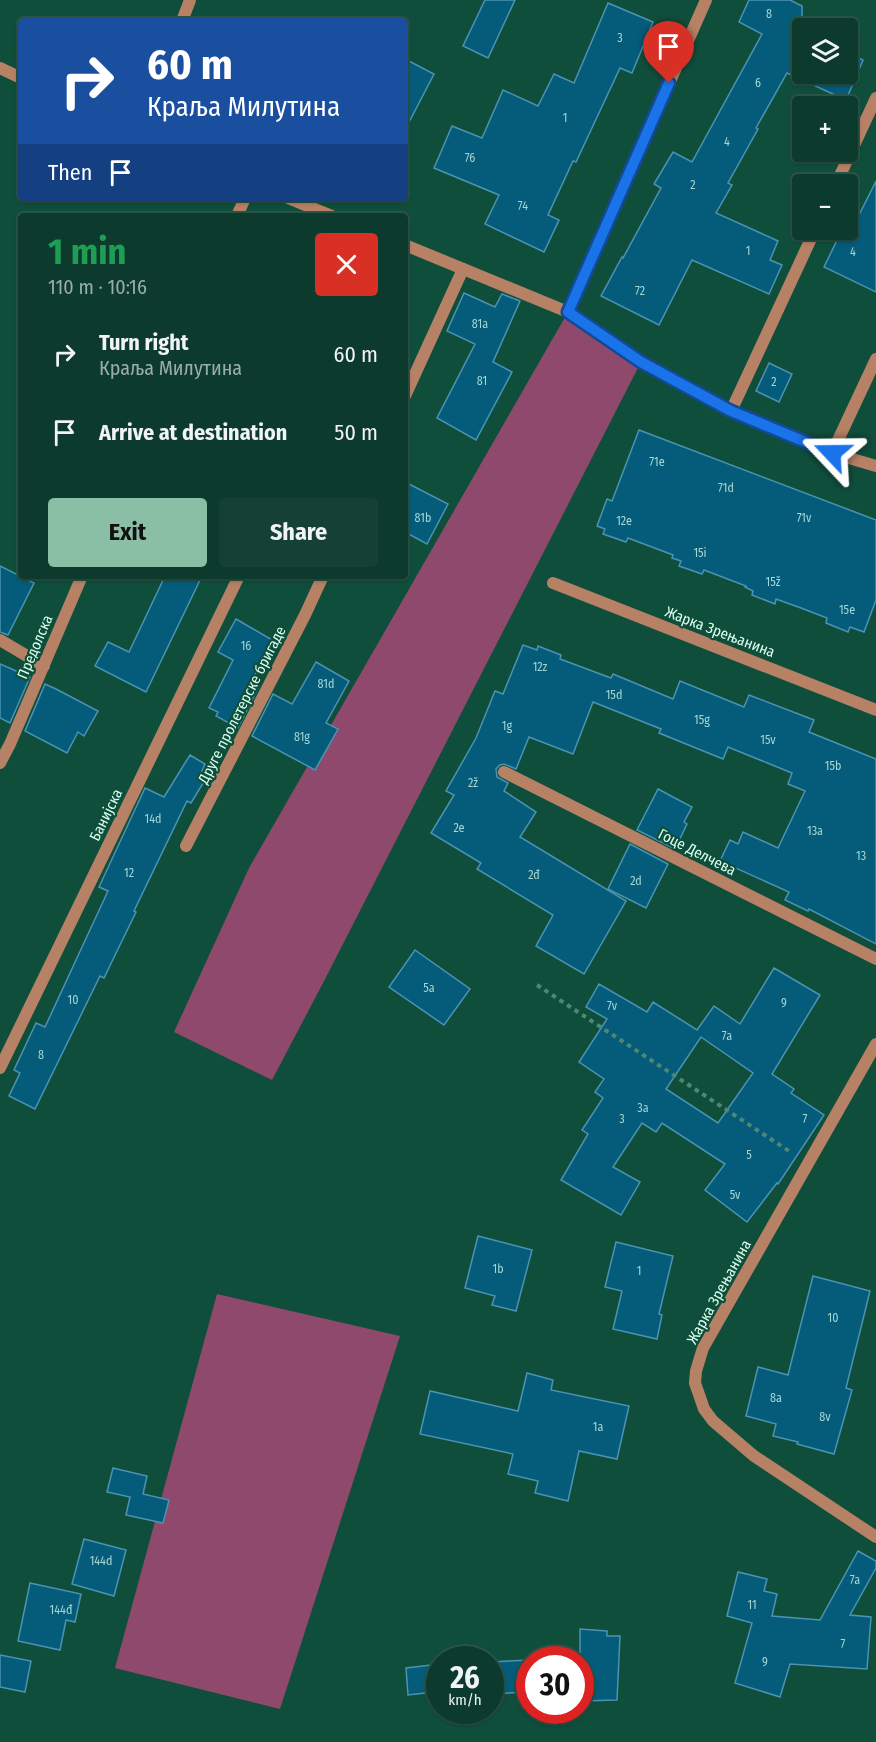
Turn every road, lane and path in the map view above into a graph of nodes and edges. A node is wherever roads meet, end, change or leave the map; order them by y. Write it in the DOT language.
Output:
graph roads {
  1 [pos="190,0"];
  2 [pos="706,0"];
  3 [pos="183,18"];
  4 [pos="0,68"];
  5 [pos="18,77"];
  6 [pos="876,98"];
  7 [pos="841,174"];
  8 [pos="296,201"];
  9 [pos="326,213"];
  10 [pos="810,240"];
  11 [pos="408,246"];
  12 [pos="463,269"];
  13 [pos="568,312"];
  14 [pos="876,359"];
  15 [pos="408,389"];
  16 [pos="731,411"];
  17 [pos="832,453"];
  18 [pos="876,466"];
  19 [pos="81,579"];
  20 [pos="237,579"];
  21 [pos="322,579"];
  22 [pos="553,583"];
  23 [pos="0,640"];
  24 [pos="44,666"];
  25 [pos="876,710"];
  26 [pos="0,763"];
  27 [pos="504,772"];
  28 [pos="186,846"];
  29 [pos="876,959"];
  30 [pos="537,985"];
  31 [pos="876,1044"];
  32 [pos="0,1068"];
  33 [pos="808,1163"];
  34 [pos="876,1536"];
  1 -- 3 [label="street"];
  2 -- 13 [label="street"];
  4 -- 5 [label="street"];
  6 -- 7 [label="street"];
  8 -- 9 [label="street"];
  10 -- 16 [label="street"];
  11 -- 12 [label="street"];
  12 -- 13 [label="street"];
  12 -- 15 [label="street"];
  13 -- 16 [label="street"];
  14 -- 17 [label="street"];
  16 -- 17 [label="street"];
  17 -- 18 [label="street"];
  19 -- 24 [label="street, Предолска"];
  20 -- 32 [label="street, Банијска"];
  21 -- 28 [label="street, Друге пролетерске бригаде"];
  22 -- 25 [label="street, Жарка Зрењанина"];
  23 -- 24 [label="street"];
  24 -- 26 [label="street, Предолска"];
  27 -- 29 [label="street, Гоце Делчева"];
  30 -- 33 [label="path"];
  31 -- 33 [label="street, Жарка Зрењанина"];
  33 -- 34 [label="street, Жарка Зрењанина"];
}
